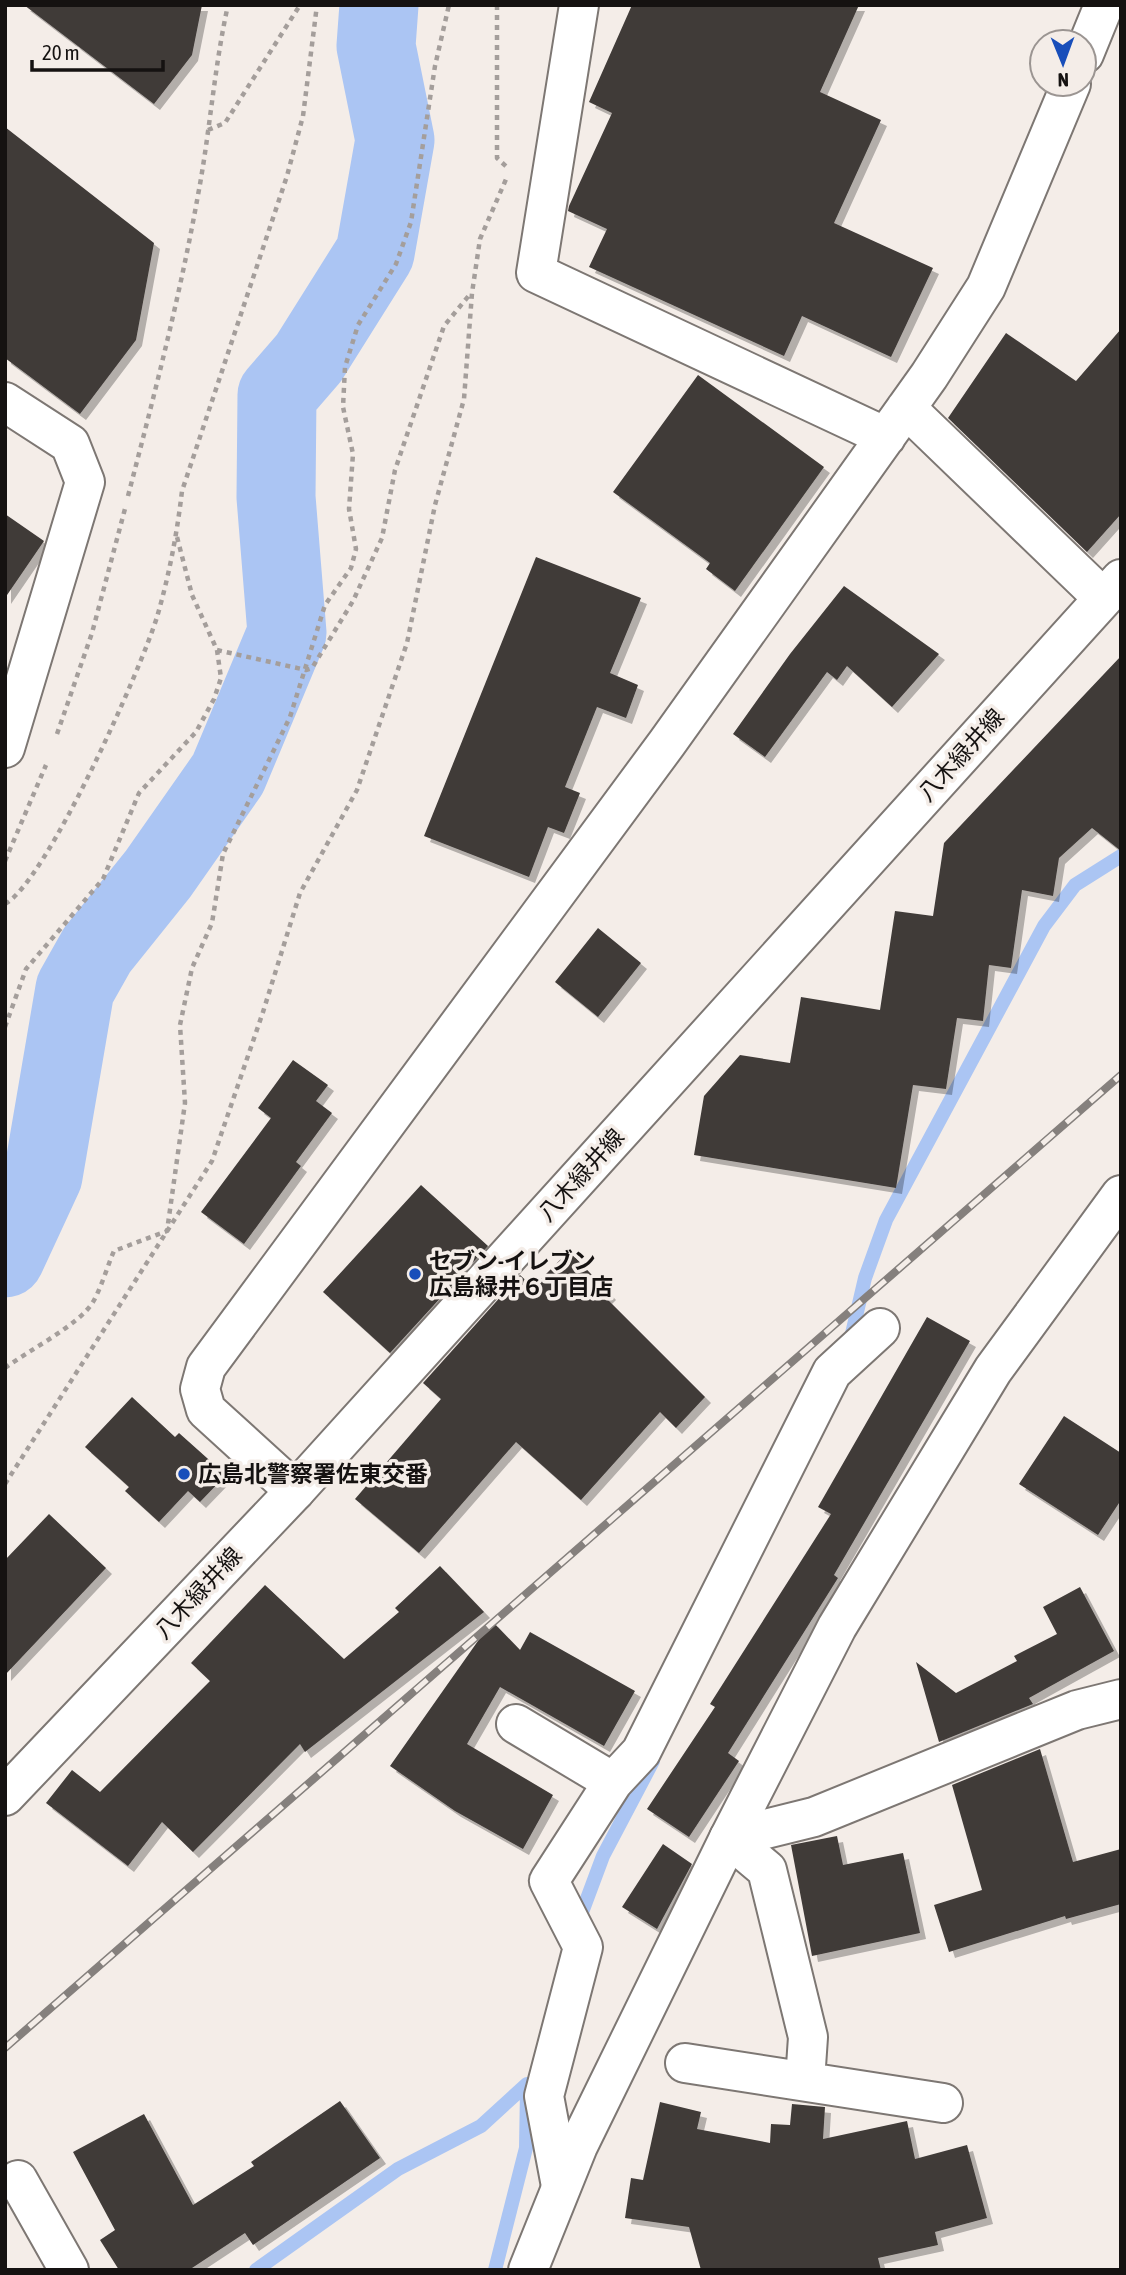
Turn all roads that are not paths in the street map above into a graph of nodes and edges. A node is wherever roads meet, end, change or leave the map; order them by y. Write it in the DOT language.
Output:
graph roads {
  1 [pos="579,5"];
  2 [pos="1104,5"];
  3 [pos="1095,28"];
  4 [pos="1065,98"];
  5 [pos="5,402"];
  6 [pos="896,422"];
  7 [pos="1112,588"];
  8 [pos="5,748"];
  9 [pos="1121,1195"];
  10 [pos="880,1328"];
  11 [pos="295,1491"];
  12 [pos="1121,1699"];
  13 [pos="516,1724"];
  14 [pos="614,1782"];
  15 [pos="5,1796"];
  16 [pos="729,1838"];
  17 [pos="685,2063"];
  18 [pos="805,2081"];
  19 [pos="943,2103"];
  20 [pos="19,2180"];
  21 [pos="561,2186"];
  22 [pos="69,2270"];
  23 [pos="528,2270"];
  1 -- 6 [label="street"];
  2 -- 3 [label="street"];
  4 -- 6 [label="street"];
  5 -- 8 [label="street"];
  6 -- 7 [label="street"];
  6 -- 11 [label="street"];
  7 -- 11 [label="street, 八木緑井線"];
  9 -- 16 [label="street"];
  10 -- 14 [label="street"];
  11 -- 15 [label="street, 八木緑井線"];
  12 -- 16 [label="street"];
  13 -- 14 [label="street"];
  14 -- 21 [label="street"];
  16 -- 18 [label="street"];
  16 -- 21 [label="street"];
  17 -- 18 [label="street"];
  18 -- 19 [label="street"];
  20 -- 22 [label="street"];
  21 -- 23 [label="street"];
}
